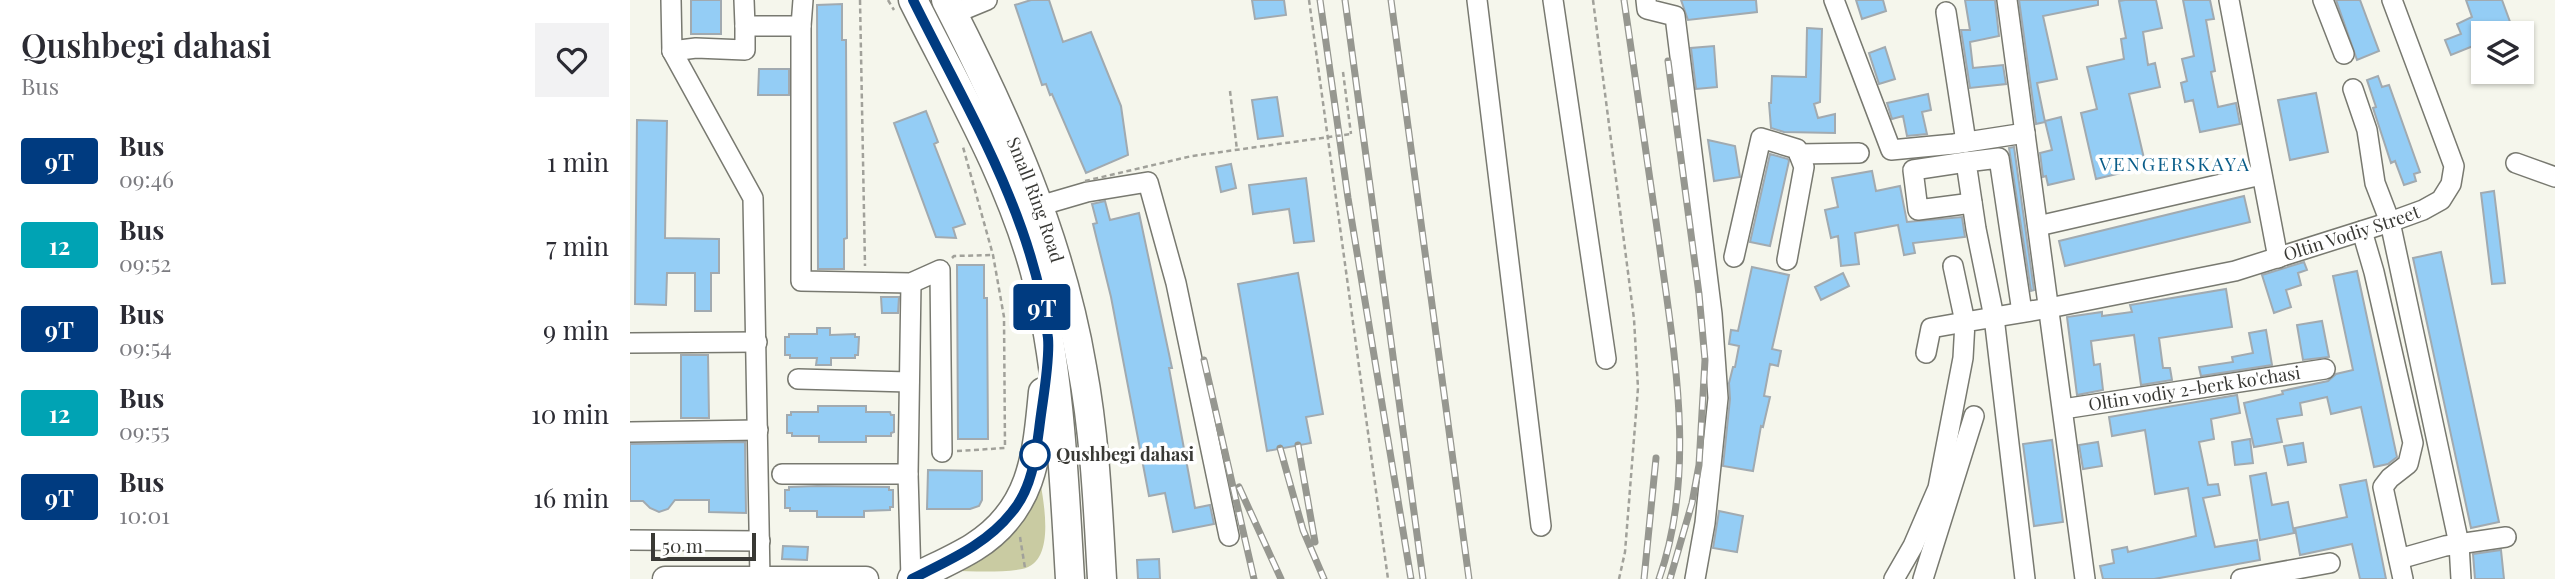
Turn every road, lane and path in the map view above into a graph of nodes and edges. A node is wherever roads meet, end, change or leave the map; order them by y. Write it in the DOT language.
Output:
graph roads {
  1 [pos="671,0"];
  2 [pos="744,0"];
  3 [pos="803,0"];
  4 [pos="860,0"];
  5 [pos="888,0"];
  6 [pos="987,0"];
  7 [pos="1309,0"];
  8 [pos="1476,0"];
  9 [pos="1553,0"];
  10 [pos="1593,0"];
  11 [pos="1646,0"];
  12 [pos="1834,0"];
  13 [pos="2007,0"];
  14 [pos="2229,0"];
  15 [pos="2323,0"];
  16 [pos="2392,0"];
  17 [pos="904,6"];
  18 [pos="950,7"];
  19 [pos="1671,7"];
  20 [pos="1945,12"];
  21 [pos="745,26"];
  22 [pos="801,26"];
  23 [pos="672,51"];
  24 [pos="2344,54"];
  25 [pos="1343,72"];
  26 [pos="2353,89"];
  27 [pos="1230,91"];
  28 [pos="2025,133"];
  29 [pos="960,138"];
  30 [pos="1237,150"];
  31 [pos="1966,152"];
  32 [pos="1859,153"];
  33 [pos="1799,154"];
  34 [pos="2515,163"];
  35 [pos="2261,176"];
  36 [pos="2555,177"];
  37 [pos="1085,181"];
  38 [pos="1972,203"];
  39 [pos="1039,206"];
  40 [pos="2390,222"];
  41 [pos="2038,226"];
  42 [pos="2362,231"];
  43 [pos="993,255"];
  44 [pos="1734,257"];
  45 [pos="2278,258"];
  46 [pos="1787,260"];
  47 [pos="1954,266"];
  48 [pos="940,270"];
  49 [pos="866,284"];
  50 [pos="911,284"];
  51 [pos="2049,308"];
  52 [pos="2022,313"];
  53 [pos="1994,317"];
  54 [pos="1965,322"];
  55 [pos="1048,341"];
  56 [pos="757,342"];
  57 [pos="630,344"];
  58 [pos="1926,353"];
  59 [pos="1606,359"];
  60 [pos="2325,369"];
  61 [pos="798,379"];
  62 [pos="909,382"];
  63 [pos="2063,410"];
  64 [pos="1974,416"];
  65 [pos="758,430"];
  66 [pos="630,432"];
  67 [pos="942,452"];
  68 [pos="782,474"];
  69 [pos="908,474"];
  70 [pos="1541,526"];
  71 [pos="1019,533"];
  72 [pos="1229,536"];
  73 [pos="2506,537"];
  74 [pos="630,540"];
  75 [pos="760,541"];
  76 [pos="1100,542"];
  77 [pos="1068,544"];
  78 [pos="2459,544"];
  79 [pos="2399,559"];
  80 [pos="2330,563"];
  81 [pos="1025,568"];
  82 [pos="665,579"];
  83 [pos="760,579"];
  84 [pos="866,579"];
  85 [pos="912,579"];
  86 [pos="1070,579"];
  87 [pos="1102,579"];
  88 [pos="1388,579"];
  89 [pos="1619,579"];
  90 [pos="1695,579"];
  91 [pos="1894,579"];
  92 [pos="1923,579"];
  93 [pos="2025,579"];
  94 [pos="2085,579"];
  95 [pos="2241,579"];
  96 [pos="2403,579"];
  97 [pos="2461,579"];
  1 -- 23 [label="street"];
  2 -- 21 [label="street"];
  3 -- 22 [label="street"];
  4 -- 49 [label="path"];
  5 -- 17 [label="path"];
  6 -- 18 [label="street"];
  7 -- 88 [label="path"];
  8 -- 70 [label="street"];
  9 -- 59 [label="street"];
  10 -- 89 [label="path"];
  11 -- 19 [label="street"];
  12 -- 31 [label="street"];
  13 -- 28 [label="street"];
  14 -- 35 [label="street"];
  15 -- 24 [label="street"];
  16 -- 40 [label="street, Oltin Vodiy Street"];
  17 -- 55 [label="highway, Small Ring Road"];
  18 -- 39 [label="highway, Small Ring Road"];
  19 -- 90 [label="street"];
  20 -- 31 [label="street"];
  21 -- 22 [label="street"];
  21 -- 23 [label="street"];
  22 -- 49 [label="street"];
  23 -- 56 [label="street"];
  25 -- 30 [label="path, bridge"];
  26 -- 40 [label="street"];
  27 -- 30 [label="path"];
  28 -- 31 [label="street"];
  28 -- 41 [label="street"];
  29 -- 43 [label="path"];
  30 -- 37 [label="path, bridge"];
  31 -- 38 [label="street"];
  31 -- 38 [label="street"];
  31 -- 52 [label="street"];
  32 -- 33 [label="street"];
  33 -- 44 [label="street"];
  33 -- 46 [label="street"];
  34 -- 36 [label="street"];
  35 -- 41 [label="street"];
  35 -- 45 [label="street"];
  38 -- 53 [label="street"];
  39 -- 72 [label="street"];
  39 -- 76 [label="highway, Small Ring Road"];
  40 -- 42 [label="street, Oltin Vodiy Street"];
  40 -- 78 [label="street"];
  41 -- 51 [label="street"];
  42 -- 45 [label="street, Oltin Vodiy Street"];
  42 -- 79 [label="street"];
  43 -- 48 [label="path"];
  43 -- 67 [label="path"];
  45 -- 51 [label="street, Oltin Vodiy Street"];
  47 -- 54 [label="street"];
  48 -- 50 [label="street"];
  48 -- 67 [label="street"];
  49 -- 50 [label="street"];
  50 -- 62 [label="street"];
  51 -- 52 [label="street, Oltin Vodiy Street"];
  51 -- 63 [label="street"];
  52 -- 53 [label="street, Oltin Vodiy Street"];
  53 -- 54 [label="street, Oltin Vodiy Street"];
  53 -- 93 [label="street"];
  54 -- 58 [label="street, Oltin Vodiy Street"];
  54 -- 91 [label="street"];
  55 -- 77 [label="highway, Small Ring Road"];
  55 -- 85 [label="highway"];
  56 -- 57 [label="street"];
  56 -- 65 [label="street"];
  60 -- 63 [label="street, Oltin vodiy 2-berk ko'chasi"];
  61 -- 62 [label="street"];
  62 -- 69 [label="street"];
  63 -- 94 [label="street"];
  64 -- 92 [label="street"];
  65 -- 66 [label="street"];
  65 -- 75 [label="street"];
  68 -- 69 [label="street"];
  69 -- 85 [label="street"];
  71 -- 81 [label="path"];
  73 -- 78 [label="street"];
  74 -- 75 [label="street"];
  75 -- 83 [label="street"];
  76 -- 77 [label="highway"];
  76 -- 87 [label="highway, Small Ring Road"];
  77 -- 86 [label="highway, Small Ring Road"];
  78 -- 79 [label="street"];
  78 -- 97 [label="street"];
  79 -- 96 [label="street"];
  80 -- 95 [label="street"];
  82 -- 83 [label="main road"];
  83 -- 84 [label="main road"];
}
